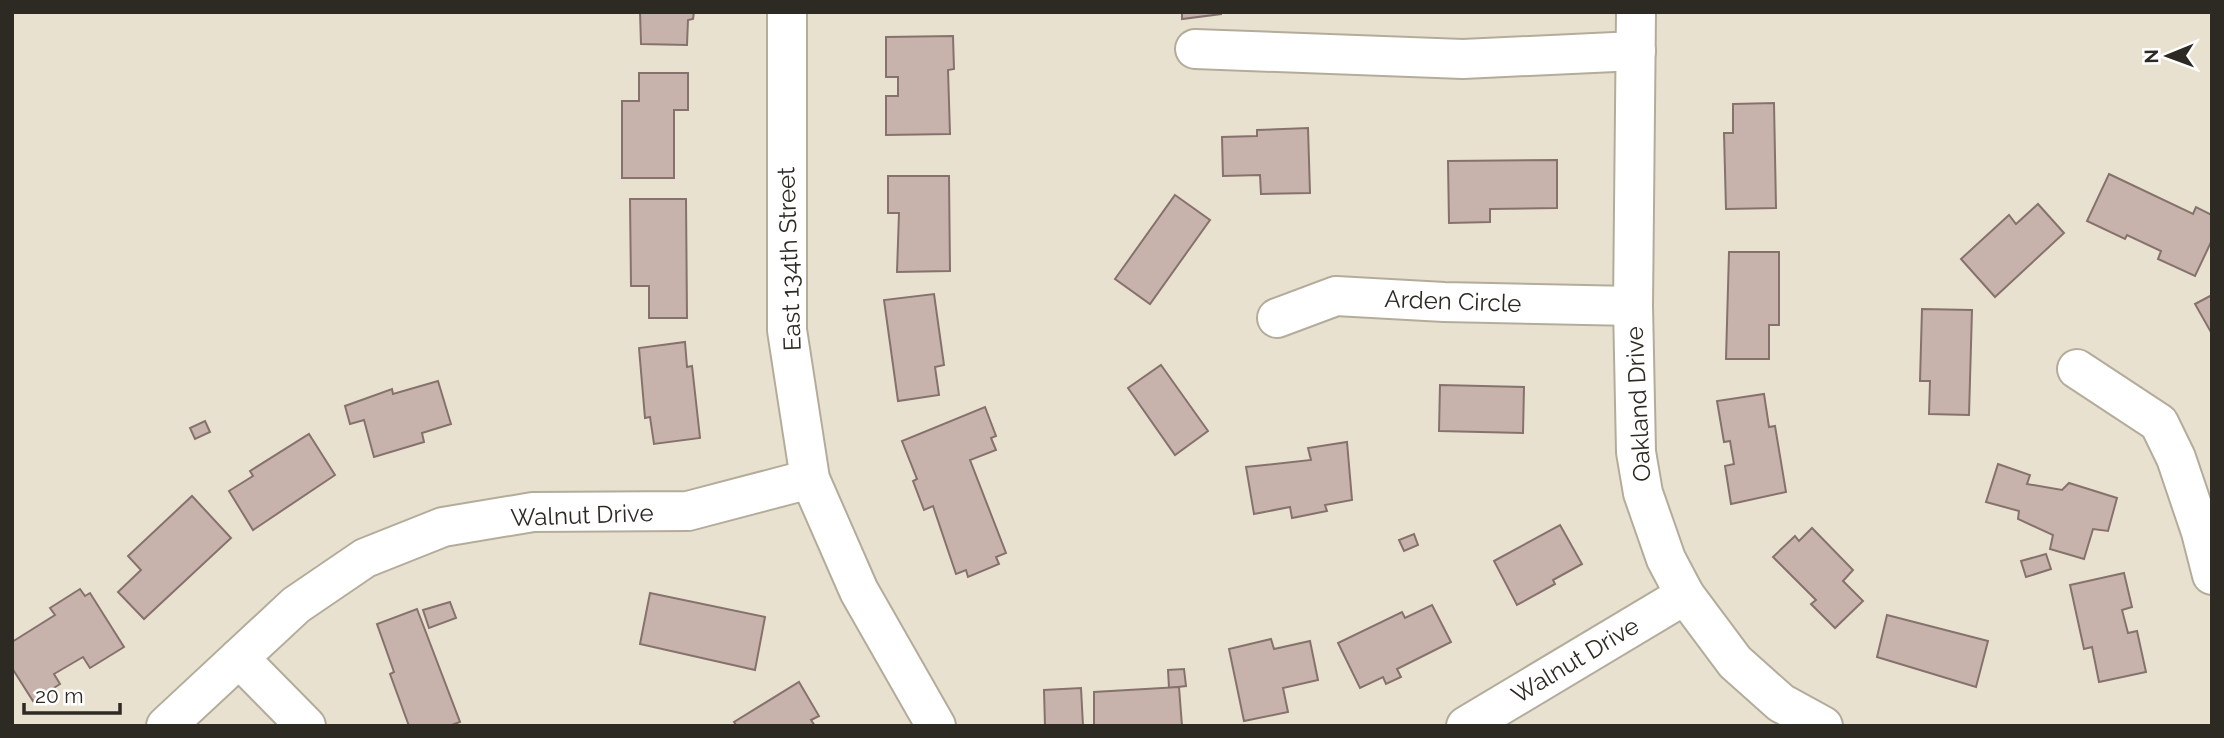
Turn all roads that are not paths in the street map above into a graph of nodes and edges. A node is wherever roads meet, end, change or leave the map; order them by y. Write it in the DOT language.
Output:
graph roads {
  1 [pos="787,12"];
  2 [pos="1636,12"];
  3 [pos="1195,49"];
  4 [pos="1636,51"];
  5 [pos="1633,306"];
  6 [pos="1277,318"];
  7 [pos="2077,369"];
  8 [pos="810,479"];
  9 [pos="2212,575"];
  10 [pos="1685,595"];
  11 [pos="239,658"];
  12 [pos="178,722"];
  13 [pos="306,726"];
  14 [pos="936,726"];
  15 [pos="1466,726"];
  16 [pos="1823,726"];
  1 -- 8 [label="street, East 134th Street"];
  2 -- 4 [label="street, Oakland Drive"];
  3 -- 4 [label="street"];
  4 -- 5 [label="street, Oakland Drive"];
  5 -- 6 [label="street, Arden Circle"];
  5 -- 10 [label="street, Oakland Drive"];
  7 -- 9 [label="street"];
  8 -- 11 [label="street, Walnut Drive"];
  8 -- 14 [label="street, East 134th Street"];
  10 -- 15 [label="street, Walnut Drive"];
  10 -- 16 [label="street, Oakland Drive"];
  11 -- 12 [label="street, Walnut Drive"];
  11 -- 13 [label="street"];
}
